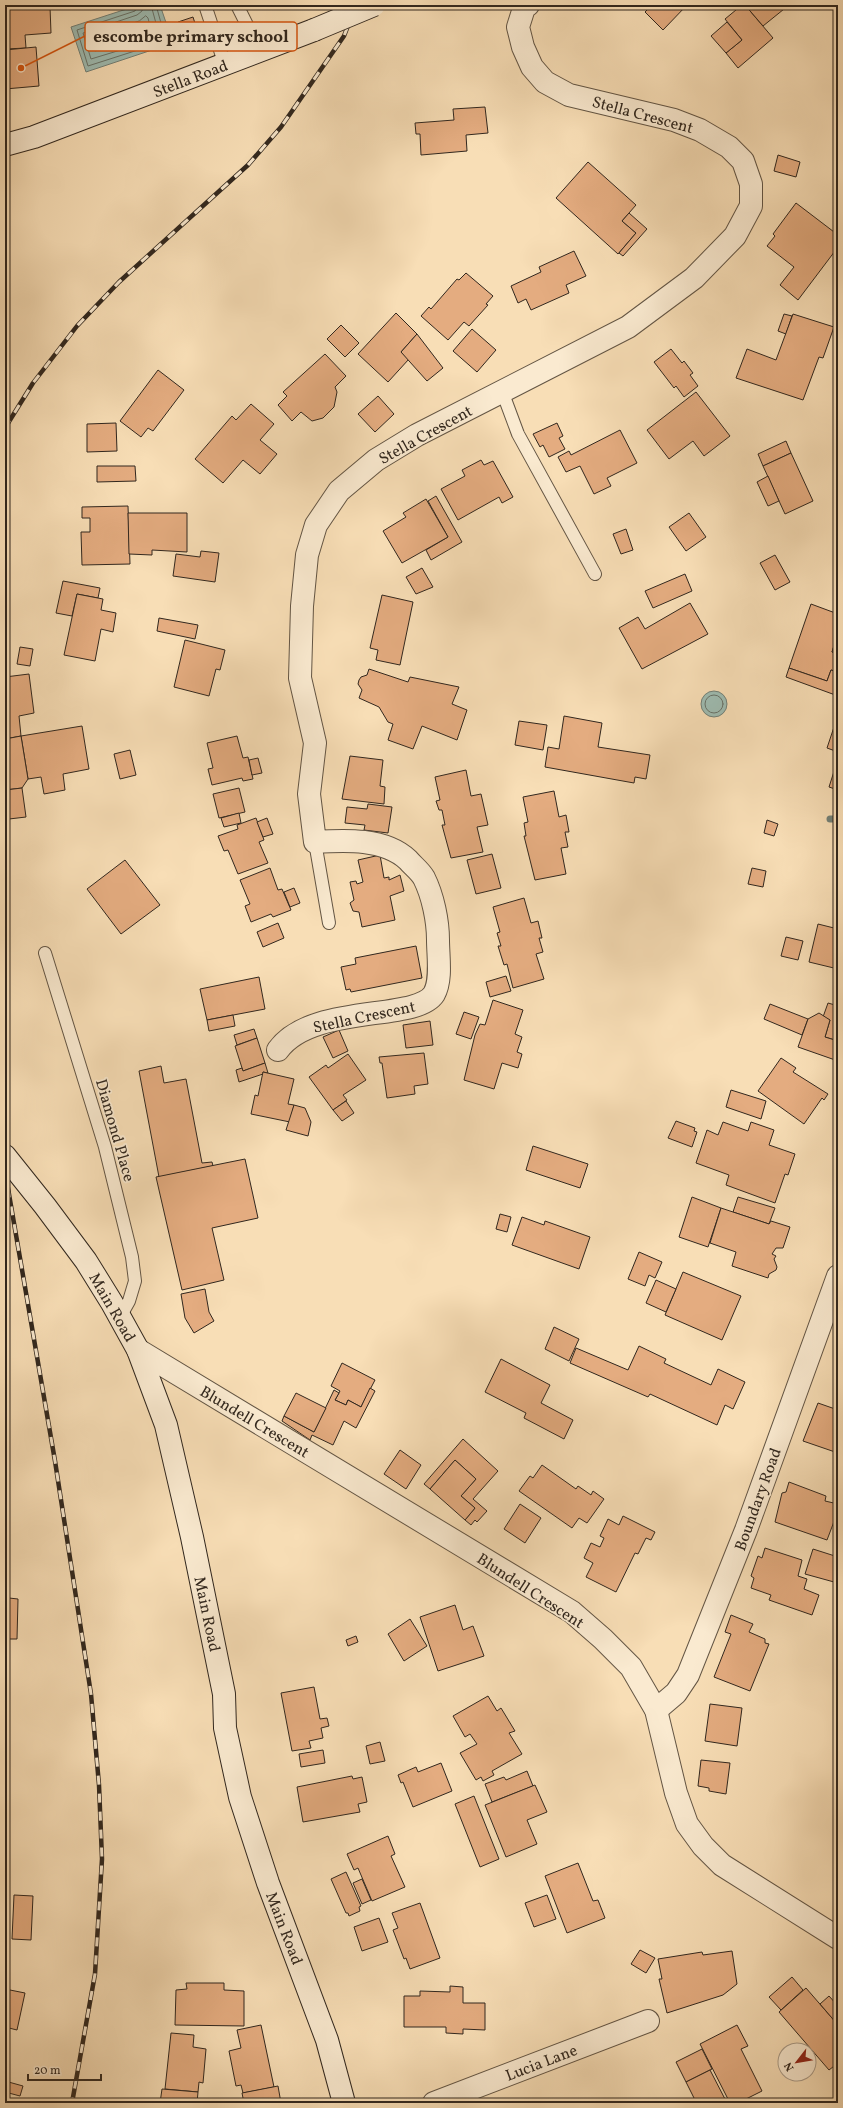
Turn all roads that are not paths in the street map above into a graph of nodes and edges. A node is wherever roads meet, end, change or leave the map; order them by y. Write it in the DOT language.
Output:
graph roads {
  1 [pos="205,5"];
  2 [pos="237,5"];
  3 [pos="374,5"];
  4 [pos="528,5"];
  5 [pos="260,51"];
  6 [pos="225,65"];
  7 [pos="5,145"];
  8 [pos="502,391"];
  9 [pos="595,574"];
  10 [pos="315,842"];
  11 [pos="329,923"];
  12 [pos="45,953"];
  13 [pos="278,1050"];
  14 [pos="5,1156"];
  15 [pos="838,1276"];
  16 [pos="120,1317"];
  17 [pos="138,1350"];
  18 [pos="656,1710"];
  19 [pos="838,1938"];
  20 [pos="648,2021"];
  21 [pos="344,2103"];
  22 [pos="434,2103"];
  1 -- 6 [label="lane"];
  2 -- 5 [label="lane"];
  3 -- 5 [label="street, Stella Road, bridge"];
  4 -- 8 [label="street, Stella Crescent"];
  5 -- 6 [label="street, Stella Road"];
  6 -- 7 [label="street, Stella Road"];
  8 -- 9 [label="lane"];
  8 -- 10 [label="street, Stella Crescent"];
  10 -- 11 [label="lane"];
  10 -- 13 [label="street, Stella Crescent"];
  12 -- 16 [label="lane, Diamond Place"];
  14 -- 16 [label="street, Main Road"];
  15 -- 18 [label="street, Boundary Road"];
  16 -- 17 [label="street, Main Road"];
  17 -- 18 [label="street, Blundell Crescent"];
  17 -- 21 [label="street, Main Road"];
  18 -- 19 [label="street, Blundell Crescent"];
  20 -- 22 [label="street, Lucia Lane"];
}
